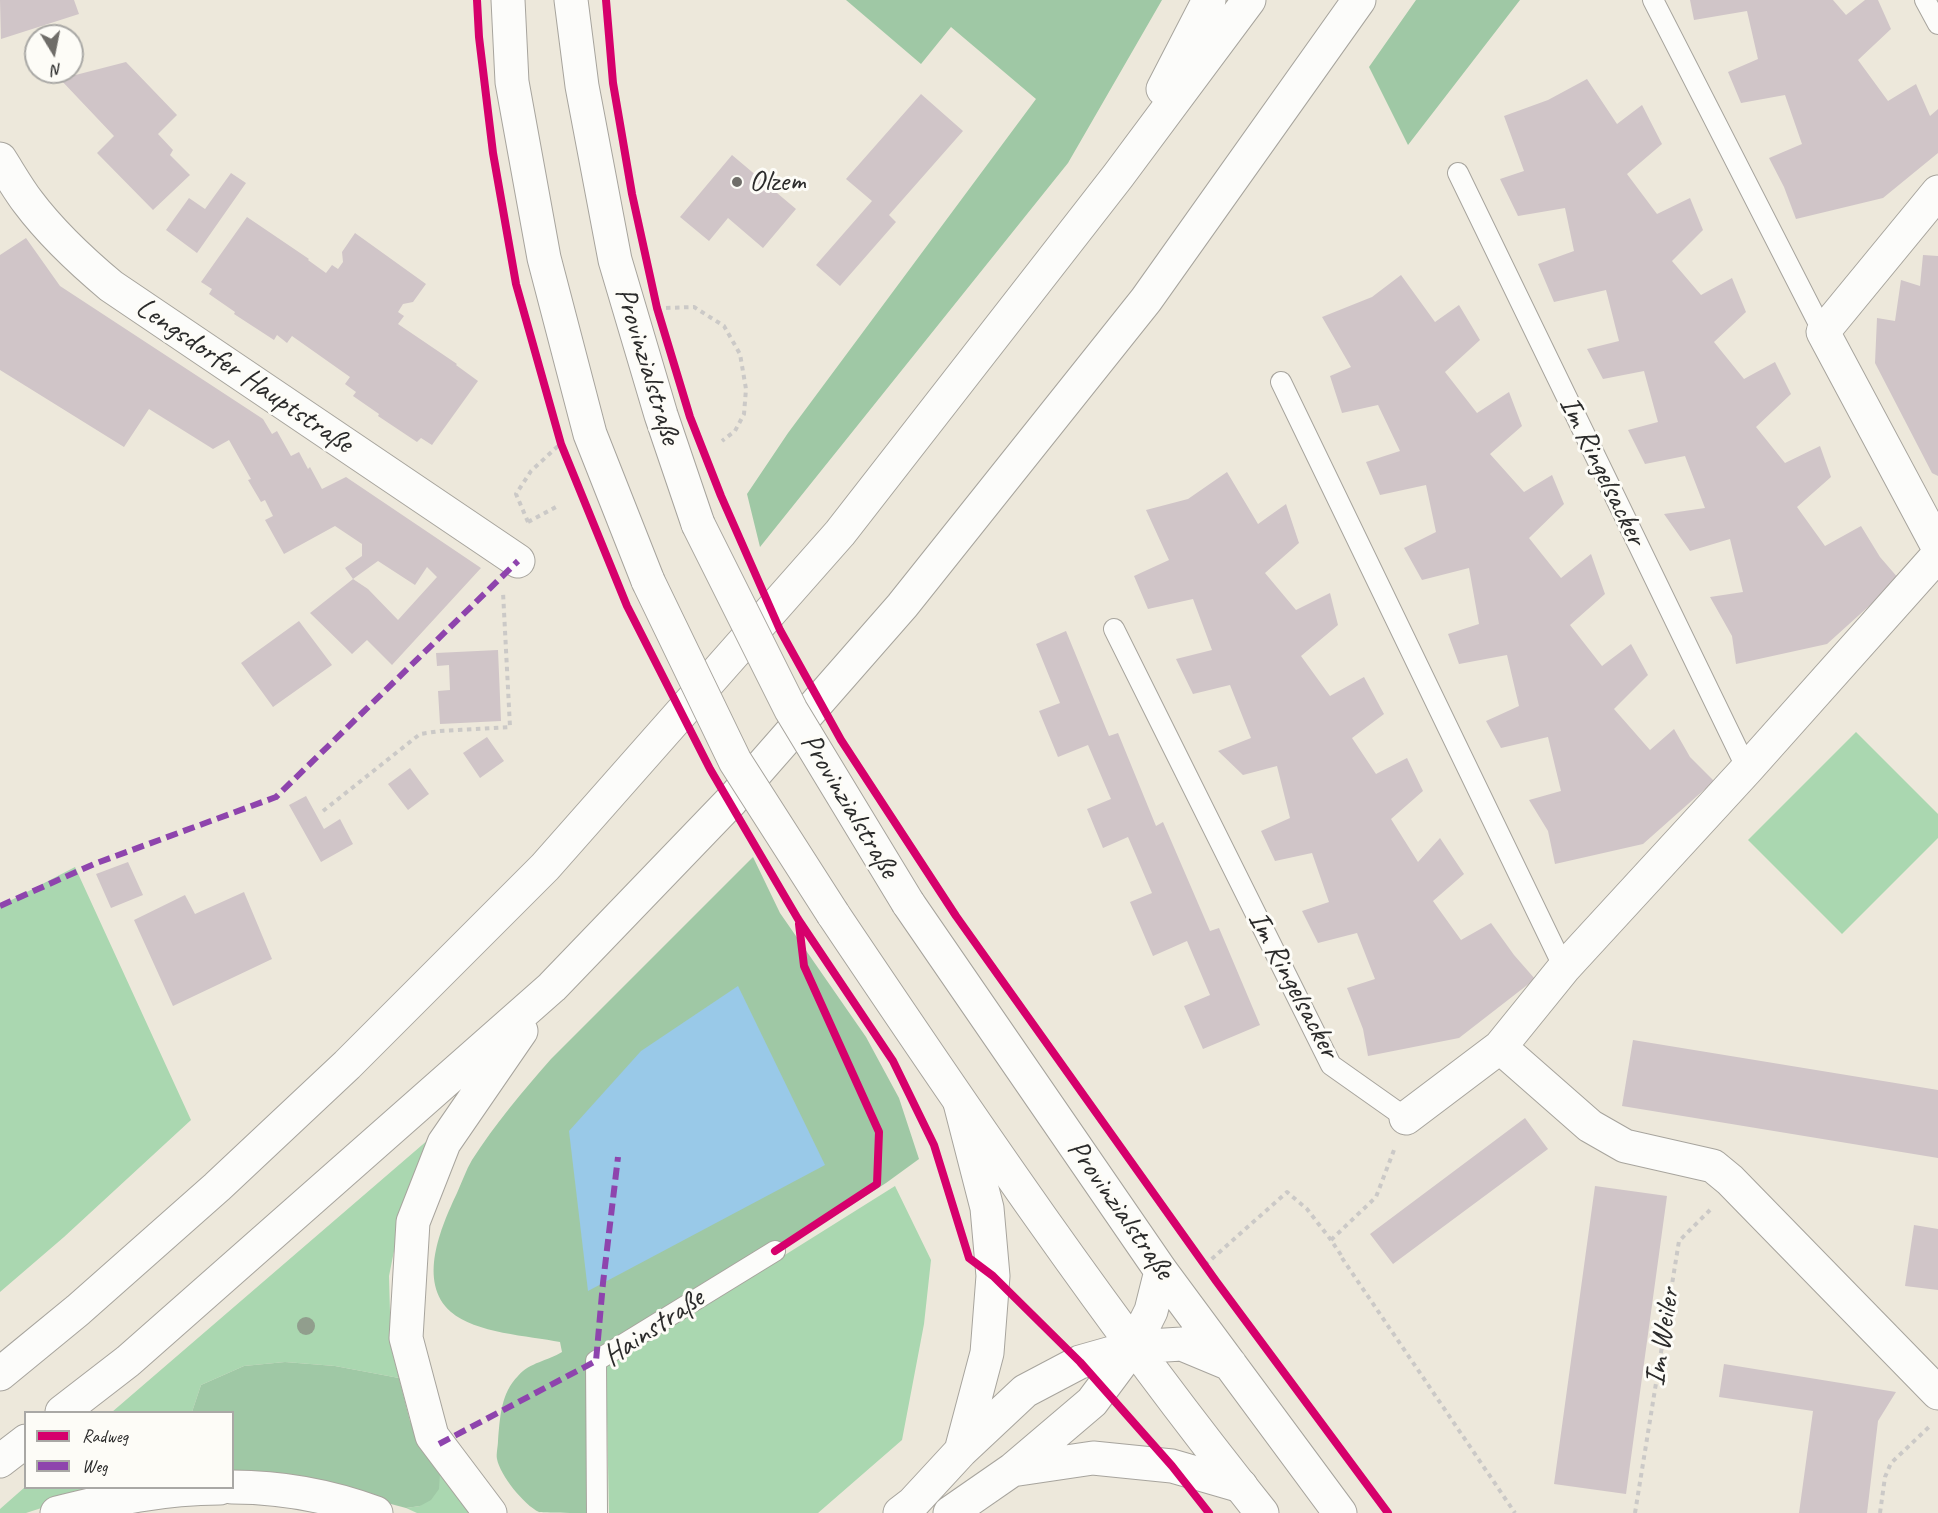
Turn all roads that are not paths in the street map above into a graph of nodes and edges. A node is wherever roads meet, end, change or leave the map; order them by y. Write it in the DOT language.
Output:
graph roads {
  1 [pos="508,0"];
  2 [pos="571,0"];
  3 [pos="1209,0"];
  4 [pos="1249,0"];
  5 [pos="1359,0"];
  6 [pos="1653,0"];
  7 [pos="1925,0"];
  8 [pos="1938,24"];
  9 [pos="0,159"];
  10 [pos="1458,173"];
  11 [pos="1118,176"];
  12 [pos="1938,192"];
  13 [pos="1823,332"];
  14 [pos="1281,382"];
  15 [pos="1938,547"];
  16 [pos="1938,555"];
  17 [pos="510,574"];
  18 [pos="1114,629"];
  19 [pos="1747,770"];
  20 [pos="1564,968"];
  21 [pos="552,987"];
  22 [pos="1500,1047"];
  23 [pos="960,1103"];
  24 [pos="1406,1118"];
  25 [pos="775,1251"];
  26 [pos="1161,1270"];
  27 [pos="1133,1347"];
  28 [pos="1231,1364"];
  29 [pos="0,1374"];
  30 [pos="1938,1393"];
  31 [pos="65,1411"];
  32 [pos="24,1443"];
  33 [pos="961,1451"];
  34 [pos="0,1461"];
  35 [pos="1012,1470"];
  36 [pos="1241,1486"];
  37 [pos="234,1487"];
  38 [pos="178,1489"];
  39 [pos="57,1513"];
  40 [pos="376,1513"];
  41 [pos="490,1513"];
  42 [pos="597,1513"];
  43 [pos="900,1513"];
  44 [pos="950,1513"];
  45 [pos="1262,1513"];
  46 [pos="1340,1513"];
  1 -- 23 [label="main road, bridge"];
  2 -- 26 [label="main road, Provinzialstraße, bridge"];
  3 -- 11 [label="main road"];
  4 -- 11 [label="main road"];
  5 -- 21 [label="main road"];
  6 -- 13 [label="lane"];
  7 -- 8 [label="lane"];
  9 -- 17 [label="main road, Lengsdorfer Hauptstraße"];
  10 -- 19 [label="lane, Im Ringelsacker"];
  11 -- 29 [label="main road"];
  12 -- 13 [label="main road"];
  13 -- 15 [label="main road"];
  14 -- 20 [label="lane"];
  16 -- 19 [label="main road"];
  18 -- 24 [label="lane, Im Ringelsacker"];
  19 -- 20 [label="main road"];
  20 -- 22 [label="main road"];
  21 -- 31 [label="main road"];
  21 -- 41 [label="main road"];
  22 -- 24 [label="main road"];
  22 -- 30 [label="main road"];
  23 -- 27 [label="main road"];
  23 -- 33 [label="main road"];
  25 -- 42 [label="lane, Hainstraße"];
  26 -- 27 [label="main road"];
  26 -- 28 [label="main road, Provinzialstraße"];
  27 -- 28 [label="main road"];
  27 -- 33 [label="main road"];
  27 -- 35 [label="main road"];
  27 -- 36 [label="main road"];
  28 -- 46 [label="main road, Provinzialstraße"];
  32 -- 34 [label="main road"];
  33 -- 43 [label="main road"];
  35 -- 36 [label="main road"];
  35 -- 44 [label="main road"];
  36 -- 45 [label="main road"];
  37 -- 40 [label="main road"];
  38 -- 39 [label="main road"];
}
